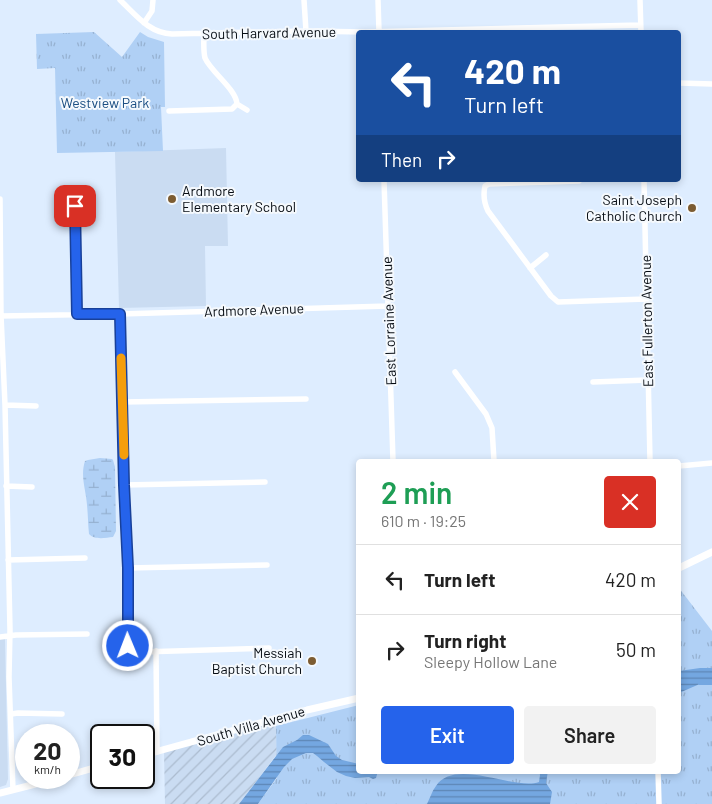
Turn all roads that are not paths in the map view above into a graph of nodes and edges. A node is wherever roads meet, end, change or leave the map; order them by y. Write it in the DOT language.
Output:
graph roads {
  1 [pos="120,0"];
  2 [pos="153,0"];
  3 [pos="304,0"];
  4 [pos="378,0"];
  5 [pos="640,0"];
  6 [pos="144,23"];
  7 [pos="640,25"];
  8 [pos="379,30"];
  9 [pos="454,30"];
  10 [pos="641,30"];
  11 [pos="306,31"];
  12 [pos="356,32"];
  13 [pos="204,34"];
  14 [pos="681,84"];
  15 [pos="712,84"];
  16 [pos="237,104"];
  17 [pos="247,110"];
  18 [pos="169,111"];
  19 [pos="384,182"];
  20 [pos="542,182"];
  21 [pos="644,182"];
  22 [pos="74,188"];
  23 [pos="0,199"];
  24 [pos="0,209"];
  25 [pos="546,255"];
  26 [pos="530,268"];
  27 [pos="646,299"];
  28 [pos="388,306"];
  29 [pos="77,314"];
  30 [pos="120,314"];
  31 [pos="1,316"];
  32 [pos="455,372"];
  33 [pos="648,380"];
  34 [pos="592,382"];
  35 [pos="306,399"];
  36 [pos="122,402"];
  37 [pos="5,405"];
  38 [pos="36,406"];
  39 [pos="393,459"];
  40 [pos="494,459"];
  41 [pos="650,459"];
  42 [pos="712,463"];
  43 [pos="681,466"];
  44 [pos="265,482"];
  45 [pos="4,484"];
  46 [pos="124,485"];
  47 [pos="32,487"];
  48 [pos="712,552"];
  49 [pos="85,558"];
  50 [pos="8,560"];
  51 [pos="267,565"];
  52 [pos="681,567"];
  53 [pos="128,568"];
  54 [pos="87,634"];
  55 [pos="0,637"];
  56 [pos="10,637"];
  57 [pos="269,648"];
  58 [pos="156,651"];
  59 [pos="356,699"];
  60 [pos="11,714"];
  61 [pos="62,714"];
  62 [pos="157,752"];
  63 [pos="658,774"];
  64 [pos="17,789"];
  65 [pos="13,790"];
  66 [pos="0,793"];
  67 [pos="658,804"];
  1 -- 6 [label="street, South Harvard Avenue"];
  2 -- 6 [label="street"];
  3 -- 11 [label="street"];
  4 -- 8 [label="street"];
  5 -- 7 [label="street"];
  6 -- 13 [label="street, South Harvard Avenue"];
  7 -- 9 [label="street, South Harvard Avenue"];
  7 -- 10 [label="street"];
  11 -- 12 [label="street, South Harvard Avenue"];
  11 -- 13 [label="street, South Harvard Avenue"];
  13 -- 16 [label="street"];
  14 -- 15 [label="street"];
  16 -- 17 [label="street"];
  16 -- 18 [label="street"];
  19 -- 28 [label="street, East Lorraine Avenue"];
  20 -- 26 [label="street"];
  21 -- 27 [label="street, East Fullerton Avenue"];
  22 -- 29 [label="street"];
  23 -- 24 [label="street"];
  24 -- 31 [label="street"];
  25 -- 26 [label="street"];
  26 -- 27 [label="street"];
  27 -- 33 [label="street, East Fullerton Avenue"];
  28 -- 30 [label="street, Ardmore Avenue"];
  28 -- 39 [label="street, East Lorraine Avenue"];
  29 -- 30 [label="street, Ardmore Avenue"];
  29 -- 31 [label="street, Ardmore Avenue"];
  30 -- 36 [label="street"];
  31 -- 37 [label="street"];
  32 -- 40 [label="street"];
  33 -- 34 [label="street"];
  33 -- 41 [label="street, East Fullerton Avenue"];
  35 -- 36 [label="street"];
  36 -- 46 [label="street"];
  37 -- 38 [label="street"];
  37 -- 45 [label="street"];
  42 -- 43 [label="street"];
  44 -- 46 [label="street"];
  45 -- 47 [label="street"];
  45 -- 50 [label="street"];
  46 -- 53 [label="street"];
  48 -- 52 [label="main road"];
  49 -- 50 [label="street"];
  50 -- 56 [label="street"];
  51 -- 53 [label="street"];
  53 -- 58 [label="street"];
  54 -- 56 [label="street"];
  55 -- 56 [label="street"];
  56 -- 60 [label="street"];
  57 -- 58 [label="street"];
  58 -- 62 [label="street"];
  59 -- 62 [label="main road, South Villa Avenue"];
  60 -- 61 [label="street"];
  60 -- 65 [label="street"];
  63 -- 67 [label="street"];
  64 -- 65 [label="main road"];
  65 -- 66 [label="main road"];
}
